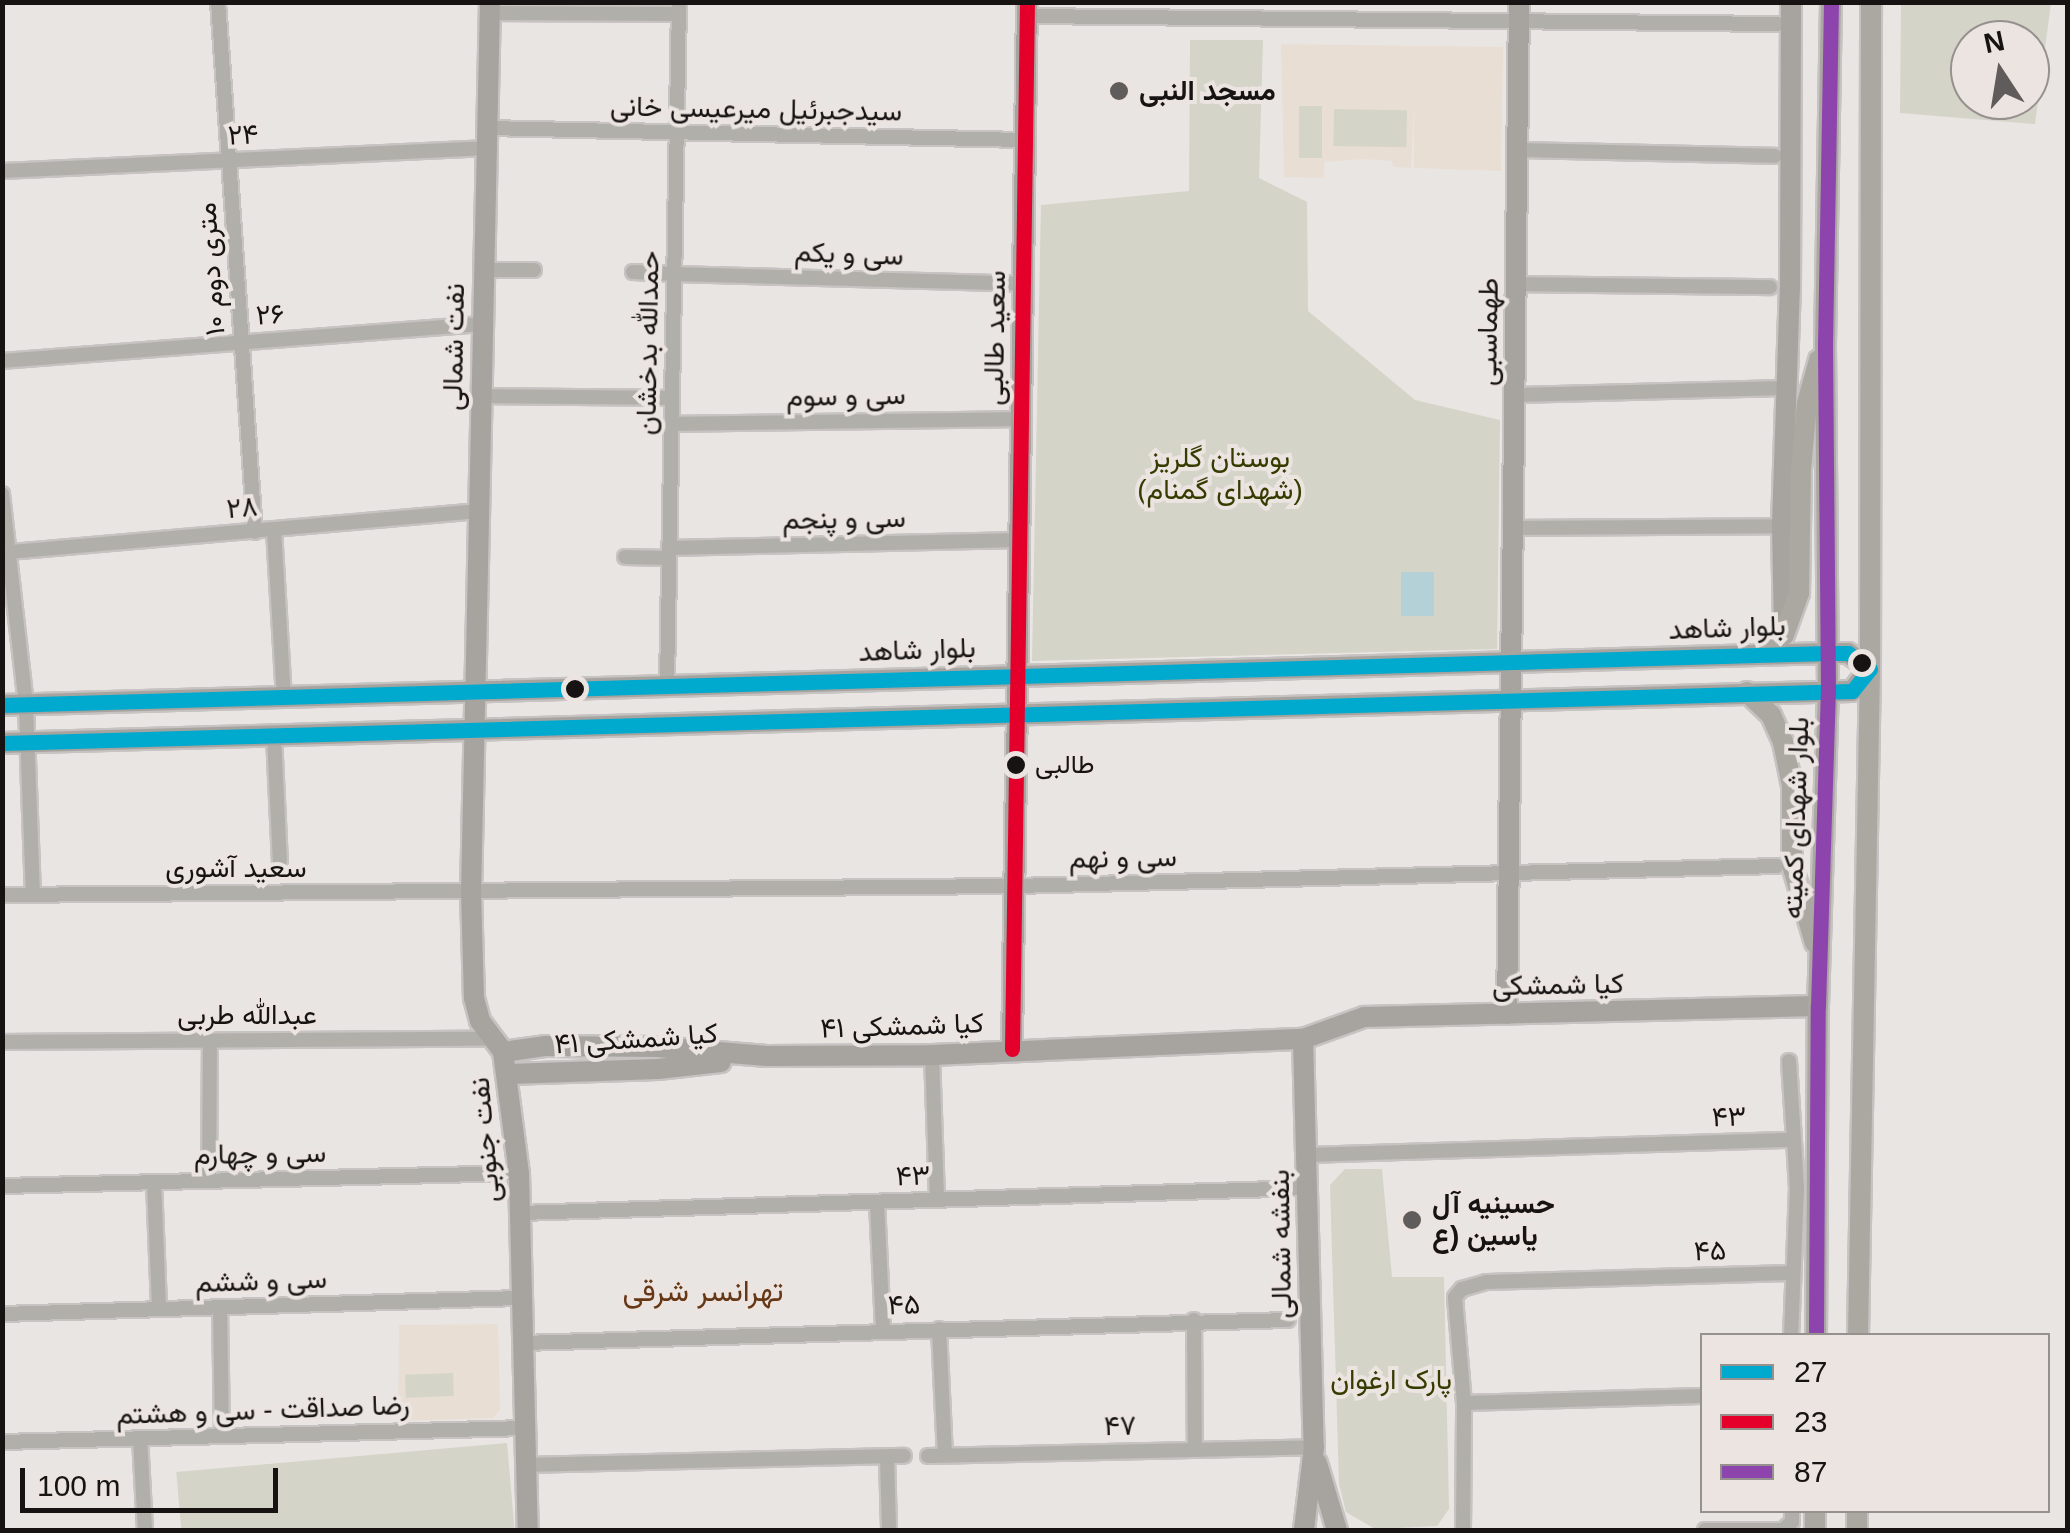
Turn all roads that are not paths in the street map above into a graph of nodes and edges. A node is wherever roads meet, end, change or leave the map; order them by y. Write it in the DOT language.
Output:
graph roads {
  1 [pos="218,2"];
  2 [pos="1791,2"];
  3 [pos="1831,2"];
  4 [pos="1871,2"];
  5 [pos="490,8"];
  6 [pos="679,8"];
  7 [pos="1027,9"];
  8 [pos="1519,12"];
  9 [pos="1778,24"];
  10 [pos="676,132"];
  11 [pos="486,138"];
  12 [pos="1025,140"];
  13 [pos="1518,150"];
  14 [pos="1775,156"];
  15 [pos="229,160"];
  16 [pos="2,171"];
  17 [pos="483,270"];
  18 [pos="534,270"];
  19 [pos="633,272"];
  20 [pos="674,274"];
  21 [pos="1023,284"];
  22 [pos="1516,284"];
  23 [pos="1770,286"];
  24 [pos="482,324"];
  25 [pos="241,342"];
  26 [pos="1825,344"];
  27 [pos="2,361"];
  28 [pos="1786,388"];
  29 [pos="1514,394"];
  30 [pos="480,396"];
  31 [pos="672,398"];
  32 [pos="1021,419"];
  33 [pos="672,424"];
  34 [pos="2,494"];
  35 [pos="478,511"];
  36 [pos="1772,526"];
  37 [pos="1513,528"];
  38 [pos="274,530"];
  39 [pos="254,532"];
  40 [pos="1020,540"];
  41 [pos="10,552"];
  42 [pos="669,553"];
  43 [pos="625,557"];
  44 [pos="1784,635"];
  45 [pos="10,643"];
  46 [pos="1827,653"];
  47 [pos="1760,655"];
  48 [pos="1512,662"];
  49 [pos="1870,669"];
  50 [pos="1018,675"];
  51 [pos="667,684"];
  52 [pos="474,692"];
  53 [pos="1747,692"];
  54 [pos="1828,692"];
  55 [pos="1512,698"];
  56 [pos="284,699"];
  57 [pos="2,705"];
  58 [pos="26,705"];
  59 [pos="1017,713"];
  60 [pos="472,731"];
  61 [pos="274,736"];
  62 [pos="2,743"];
  63 [pos="28,743"];
  64 [pos="280,861"];
  65 [pos="1777,866"];
  66 [pos="1509,874"];
  67 [pos="1014,886"];
  68 [pos="470,892"];
  69 [pos="33,894"];
  70 [pos="2,895"];
  71 [pos="1819,955"];
  72 [pos="1818,1006"];
  73 [pos="1507,1014"];
  74 [pos="1303,1039"];
  75 [pos="210,1040"];
  76 [pos="2,1042"];
  77 [pos="498,1045"];
  78 [pos="1012,1049"];
  79 [pos="932,1054"];
  80 [pos="767,1056"];
  81 [pos="1789,1061"];
  82 [pos="509,1074"];
  83 [pos="1793,1140"];
  84 [pos="1306,1155"];
  85 [pos="518,1173"];
  86 [pos="209,1180"];
  87 [pos="154,1182"];
  88 [pos="2,1186"];
  89 [pos="1307,1188"];
  90 [pos="936,1200"];
  91 [pos="878,1202"];
  92 [pos="520,1213"];
  93 [pos="1791,1273"];
  94 [pos="522,1298"];
  95 [pos="220,1307"];
  96 [pos="160,1309"];
  97 [pos="2,1314"];
  98 [pos="1194,1320"];
  99 [pos="1288,1320"];
  100 [pos="939,1329"];
  101 [pos="883,1331"];
  102 [pos="1791,1333"];
  103 [pos="1816,1333"];
  104 [pos="1858,1333"];
  105 [pos="522,1343"];
  106 [pos="1700,1396"];
  107 [pos="1464,1403"];
  108 [pos="524,1428"];
  109 [pos="222,1436"];
  110 [pos="140,1438"];
  111 [pos="2,1442"];
  112 [pos="1314,1447"];
  113 [pos="1195,1449"];
  114 [pos="945,1455"];
  115 [pos="904,1456"];
  116 [pos="928,1456"];
  117 [pos="887,1457"];
  118 [pos="526,1465"];
  119 [pos="1791,1513"];
  120 [pos="144,1530"];
  121 [pos="528,1530"];
  122 [pos="889,1530"];
  123 [pos="1304,1530"];
  124 [pos="1312,1530"];
  125 [pos="1337,1530"];
  126 [pos="1463,1530"];
  127 [pos="1705,1530"];
  128 [pos="1777,1530"];
  1 -- 15 [label="street, ۱۰ متری دوم"];
  2 -- 28 [label="street"];
  3 -- 26 [label="main road, بلوار شهدای کمیته"];
  4 -- 49 [label="main road"];
  5 -- 6 [label="street"];
  5 -- 11 [label="street, نفت شمالی"];
  6 -- 10 [label="street, حمدالله بدخشان"];
  7 -- 8 [label="street"];
  7 -- 12 [label="street, سعید طالبی"];
  8 -- 9 [label="street"];
  8 -- 13 [label="street, طهماسبی"];
  10 -- 11 [label="street, سیدجبرئیل میرعیسی خانی"];
  10 -- 12 [label="street, سیدجبرئیل میرعیسی خانی"];
  10 -- 20 [label="street, حمدالله بدخشان"];
  11 -- 15 [label="street, ۲۴"];
  11 -- 17 [label="street, نفت شمالی"];
  12 -- 21 [label="street, سعید طالبی"];
  13 -- 14 [label="street"];
  13 -- 22 [label="street, طهماسبی"];
  15 -- 16 [label="street, ۲۴"];
  15 -- 25 [label="street, ۱۰ متری دوم"];
  17 -- 18 [label="street"];
  17 -- 24 [label="street, نفت شمالی"];
  19 -- 20 [label="street, سی و یکم"];
  20 -- 21 [label="street, سی و یکم"];
  20 -- 31 [label="street, حمدالله بدخشان"];
  21 -- 32 [label="street, سعید طالبی"];
  22 -- 23 [label="street"];
  22 -- 29 [label="street, طهماسبی"];
  24 -- 25 [label="street, ۲۶"];
  24 -- 30 [label="street, نفت شمالی"];
  25 -- 27 [label="street, ۲۶"];
  25 -- 39 [label="street, ۱۰ متری دوم"];
  26 -- 44 [label="main road"];
  26 -- 46 [label="main road, بلوار شهدای کمیته"];
  28 -- 29 [label="street"];
  28 -- 44 [label="street"];
  29 -- 37 [label="street, طهماسبی"];
  30 -- 31 [label="street"];
  30 -- 35 [label="street, نفت شمالی"];
  31 -- 33 [label="street, حمدالله بدخشان"];
  32 -- 33 [label="street, سی و سوم"];
  32 -- 40 [label="street, سعید طالبی"];
  33 -- 42 [label="street, حمدالله بدخشان"];
  34 -- 41 [label="street"];
  35 -- 38 [label="street, ۲۸"];
  35 -- 52 [label="street, نفت شمالی"];
  36 -- 37 [label="street"];
  37 -- 48 [label="street, طهماسبی"];
  38 -- 39 [label="street, ۲۸"];
  38 -- 56 [label="street"];
  39 -- 41 [label="street, ۲۸"];
  40 -- 42 [label="street, سی و پنجم"];
  40 -- 50 [label="street, سعید طالبی"];
  41 -- 45 [label="street"];
  42 -- 43 [label="street, سی و پنجم"];
  42 -- 51 [label="street, حمدالله بدخشان"];
  44 -- 47 [label="main road"];
  45 -- 58 [label="street"];
  46 -- 47 [label="street, بلوار شاهد"];
  46 -- 49 [label="street, بلوار شاهد"];
  46 -- 54 [label="main road, بلوار شهدای کمیته"];
  47 -- 48 [label="street, بلوار شاهد"];
  48 -- 50 [label="street, بلوار شاهد"];
  48 -- 55 [label="street, طهماسبی"];
  49 -- 54 [label="street"];
  49 -- 104 [label="main road"];
  50 -- 51 [label="street, بلوار شاهد"];
  50 -- 59 [label="street, سعید طالبی"];
  51 -- 52 [label="street, بلوار شاهد"];
  52 -- 56 [label="street, بلوار شاهد"];
  52 -- 60 [label="street, نفت جنوبی"];
  53 -- 54 [label="street"];
  53 -- 55 [label="street"];
  53 -- 71 [label="main road"];
  54 -- 71 [label="main road, بلوار شهدای کمیته"];
  55 -- 59 [label="street"];
  55 -- 66 [label="street"];
  56 -- 58 [label="street, بلوار شاهد"];
  57 -- 58 [label="street, بلوار شاهد"];
  58 -- 63 [label="street"];
  59 -- 60 [label="street"];
  59 -- 67 [label="street"];
  60 -- 61 [label="street"];
  60 -- 68 [label="street, نفت جنوبی"];
  61 -- 63 [label="street"];
  61 -- 64 [label="street"];
  62 -- 63 [label="street"];
  63 -- 69 [label="street"];
  65 -- 66 [label="street, سی و نهم"];
  66 -- 67 [label="street, سی و نهم"];
  66 -- 73 [label="street"];
  67 -- 68 [label="street, سی و نهم"];
  67 -- 78 [label="street"];
  68 -- 69 [label="street, سعید آشوری"];
  68 -- 77 [label="street, نفت جنوبی"];
  69 -- 70 [label="street, سعید آشوری"];
  71 -- 72 [label="main road, بلوار شهدای کمیته"];
  72 -- 73 [label="street, کیا شمشکی"];
  72 -- 103 [label="main road, بلوار شهدای کمیته"];
  73 -- 74 [label="street, کیا شمشکی"];
  74 -- 78 [label="street, ۴۱ کیا شمشکی"];
  74 -- 84 [label="street, بنفشه شمالی"];
  75 -- 76 [label="street, عبدالله طربی"];
  75 -- 77 [label="street, عبدالله طربی"];
  75 -- 86 [label="street"];
  77 -- 80 [label="street, ۴۱ کیا شمشکی"];
  77 -- 82 [label="street, نفت جنوبی"];
  78 -- 79 [label="street, ۴۱ کیا شمشکی"];
  79 -- 80 [label="street, ۴۱ کیا شمشکی"];
  79 -- 90 [label="street"];
  80 -- 82 [label="street, کیا شمشکی ۴۱"];
  81 -- 83 [label="street"];
  82 -- 85 [label="street, نفت جنوبی"];
  83 -- 84 [label="street, ۴۳"];
  83 -- 93 [label="street"];
  84 -- 89 [label="street, بنفشه شمالی"];
  85 -- 86 [label="street, سی و چهارم"];
  85 -- 92 [label="street, نفت جنوبی"];
  86 -- 87 [label="street, سی و چهارم"];
  87 -- 88 [label="street, سی و چهارم"];
  87 -- 96 [label="street"];
  89 -- 90 [label="street, ۴۳"];
  89 -- 112 [label="street, بنفشه شمالی"];
  90 -- 91 [label="street, ۴۳"];
  91 -- 92 [label="street, ۴۳"];
  91 -- 101 [label="street"];
  92 -- 94 [label="street, نفت جنوبی"];
  93 -- 102 [label="street"];
  93 -- 107 [label="street, ۴۵"];
  94 -- 95 [label="street, سی و ششم"];
  94 -- 105 [label="street, نفت جنوبی"];
  95 -- 96 [label="street, سی و ششم"];
  95 -- 109 [label="street"];
  96 -- 97 [label="street, سی و ششم"];
  98 -- 99 [label="street, ۴۵"];
  98 -- 100 [label="street, ۴۵"];
  98 -- 113 [label="street"];
  100 -- 101 [label="street, ۴۵"];
  100 -- 114 [label="street"];
  101 -- 105 [label="street, ۴۵"];
  105 -- 108 [label="street, نفت جنوبی"];
  106 -- 107 [label="street"];
  107 -- 126 [label="street"];
  108 -- 109 [label="street, رضا صداقت - سی و هشتم"];
  108 -- 118 [label="street, نفت جنوبی"];
  109 -- 110 [label="street, رضا صداقت - سی و هشتم"];
  110 -- 111 [label="street, رضا صداقت - سی و هشتم"];
  110 -- 120 [label="street"];
  112 -- 113 [label="street, ۴۷"];
  112 -- 123 [label="street, بنفشه شمالی"];
  112 -- 125 [label="street, بنفشه شمالی"];
  113 -- 114 [label="street, ۴۷"];
  114 -- 116 [label="street, ۴۷"];
  115 -- 117 [label="street"];
  117 -- 118 [label="street"];
  117 -- 122 [label="street"];
  118 -- 121 [label="street, نفت جنوبی"];
  119 -- 128 [label="street"];
  124 -- 125 [label="street"];
  127 -- 128 [label="street"];
}
